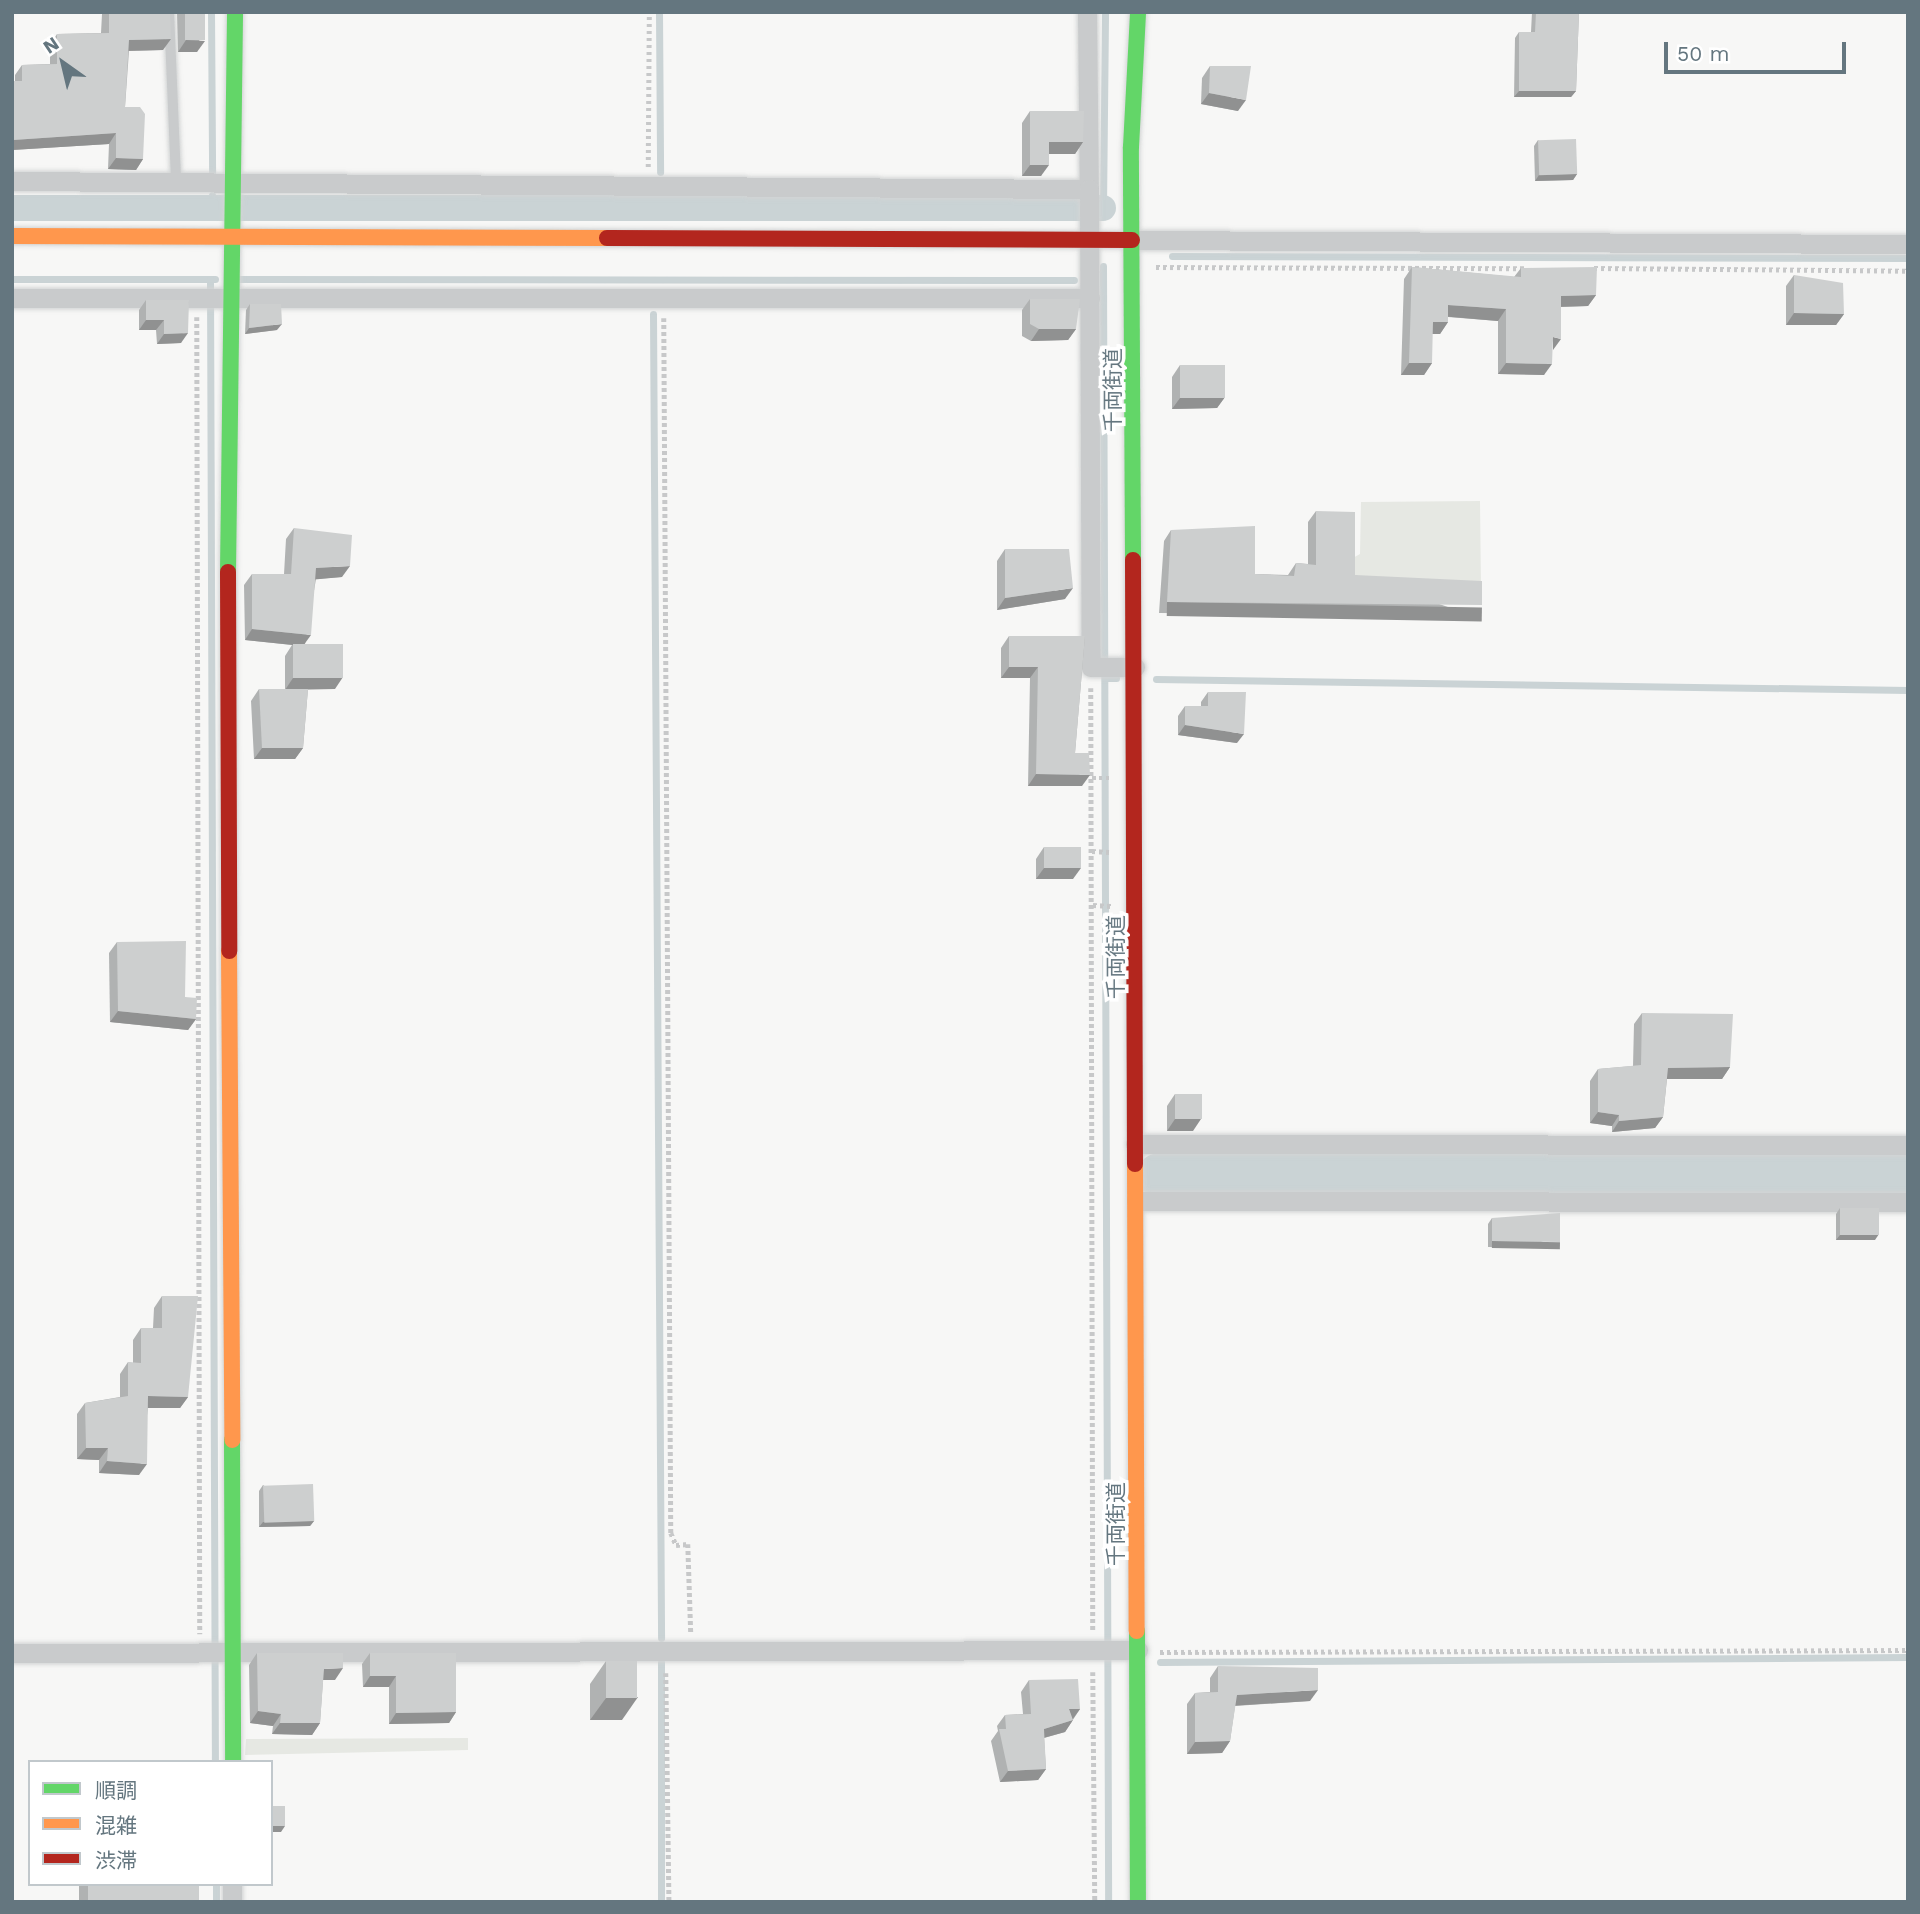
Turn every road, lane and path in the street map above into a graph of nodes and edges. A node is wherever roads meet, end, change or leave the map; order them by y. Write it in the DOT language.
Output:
graph roads {
  1 [pos="169,12"];
  2 [pos="235,12"];
  3 [pos="649,12"];
  4 [pos="1087,12"];
  5 [pos="1138,12"];
  6 [pos="176,180"];
  7 [pos="12,181"];
  8 [pos="648,182"];
  9 [pos="232,187"];
  10 [pos="1088,211"];
  11 [pos="12,236"];
  12 [pos="230,236"];
  13 [pos="1132,240"];
  14 [pos="1908,244"];
  15 [pos="1133,266"];
  16 [pos="1539,268"];
  17 [pos="1580,268"];
  18 [pos="1908,271"];
  19 [pos="215,297"];
  20 [pos="664,297"];
  21 [pos="12,298"];
  22 [pos="1090,298"];
  23 [pos="1100,667"];
  24 [pos="1136,667"];
  25 [pos="1136,1144"];
  26 [pos="1908,1145"];
  27 [pos="1136,1201"];
  28 [pos="1908,1202"];
  29 [pos="197,1416"];
  30 [pos="204,1417"];
  31 [pos="666,1647"];
  32 [pos="215,1648"];
  33 [pos="692,1648"];
  34 [pos="1102,1650"];
  35 [pos="1138,1650"];
  36 [pos="1908,1650"];
  37 [pos="12,1653"];
  38 [pos="233,1760"];
  39 [pos="668,1902"];
  40 [pos="1095,1902"];
  41 [pos="1138,1902"];
  1 -- 6 [label="lane"];
  2 -- 9 [label="street"];
  3 -- 8 [label="path"];
  4 -- 10 [label="street"];
  5 -- 13 [label="street, 千両街道"];
  6 -- 7 [label="street"];
  6 -- 9 [label="street"];
  8 -- 9 [label="street"];
  8 -- 10 [label="street"];
  9 -- 12 [label="street"];
  10 -- 12 [label="street"];
  10 -- 13 [label="street"];
  10 -- 22 [label="street"];
  11 -- 12 [label="street"];
  12 -- 19 [label="street"];
  13 -- 14 [label="street"];
  13 -- 15 [label="street, 千両街道"];
  15 -- 16 [label="path"];
  15 -- 24 [label="street, 千両街道"];
  17 -- 18 [label="path"];
  19 -- 20 [label="street"];
  19 -- 21 [label="street"];
  19 -- 29 [label="path"];
  19 -- 32 [label="street"];
  20 -- 22 [label="street"];
  20 -- 33 [label="path"];
  22 -- 23 [label="street"];
  23 -- 24 [label="street"];
  23 -- 34 [label="path"];
  24 -- 25 [label="street, 千両街道"];
  25 -- 26 [label="street"];
  25 -- 27 [label="street, 千両街道"];
  27 -- 28 [label="street"];
  27 -- 35 [label="street, 千両街道"];
  29 -- 30 [label="path"];
  29 -- 32 [label="path"];
  31 -- 32 [label="street"];
  31 -- 33 [label="street"];
  31 -- 39 [label="path"];
  32 -- 37 [label="street"];
  32 -- 38 [label="street"];
  33 -- 34 [label="street"];
  34 -- 35 [label="street"];
  34 -- 40 [label="path"];
  35 -- 36 [label="path"];
  35 -- 41 [label="street, 千両街道"];
}
